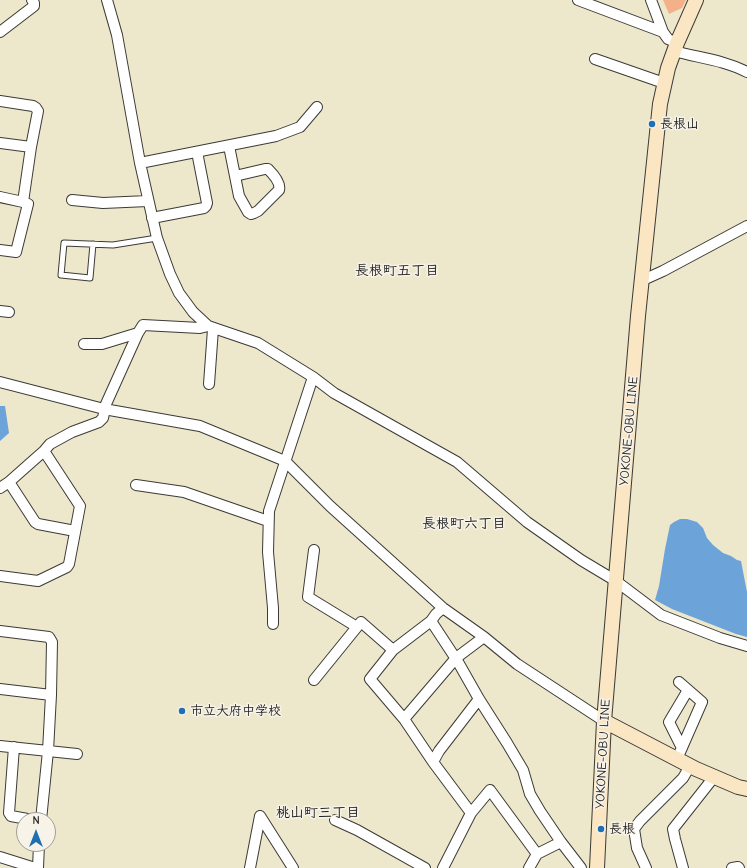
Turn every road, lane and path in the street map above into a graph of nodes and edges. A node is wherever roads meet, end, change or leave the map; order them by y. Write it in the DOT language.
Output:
graph roads {
  1 [pos="32,0"];
  2 [pos="107,0"];
  3 [pos="578,0"];
  4 [pos="651,0"];
  5 [pos="696,0"];
  6 [pos="0,32"];
  7 [pos="663,32"];
  8 [pos="676,47"];
  9 [pos="595,59"];
  10 [pos="747,72"];
  11 [pos="664,84"];
  12 [pos="0,101"];
  13 [pos="317,107"];
  14 [pos="0,143"];
  15 [pos="229,146"];
  16 [pos="31,147"];
  17 [pos="197,152"];
  18 [pos="140,163"];
  19 [pos="235,176"];
  20 [pos="0,197"];
  21 [pos="72,200"];
  22 [pos="148,201"];
  23 [pos="23,202"];
  24 [pos="152,218"];
  25 [pos="747,226"];
  26 [pos="156,238"];
  27 [pos="93,244"];
  28 [pos="0,250"];
  29 [pos="643,280"];
  30 [pos="211,327"];
  31 [pos="138,333"];
  32 [pos="84,344"];
  33 [pos="313,377"];
  34 [pos="0,382"];
  35 [pos="209,384"];
  36 [pos="104,409"];
  37 [pos="44,451"];
  38 [pos="286,461"];
  39 [pos="9,482"];
  40 [pos="136,485"];
  41 [pos="0,488"];
  42 [pos="268,521"];
  43 [pos="75,531"];
  44 [pos="314,550"];
  45 [pos="0,576"];
  46 [pos="616,581"];
  47 [pos="443,608"];
  48 [pos="431,621"];
  49 [pos="273,624"];
  50 [pos="357,627"];
  51 [pos="0,631"];
  52 [pos="484,638"];
  53 [pos="747,646"];
  54 [pos="393,650"];
  55 [pos="456,658"];
  56 [pos="314,680"];
  57 [pos="679,682"];
  58 [pos="0,689"];
  59 [pos="688,690"];
  60 [pos="51,696"];
  61 [pos="479,698"];
  62 [pos="404,719"];
  63 [pos="604,722"];
  64 [pos="0,746"];
  65 [pos="14,748"];
  66 [pos="48,751"];
  67 [pos="76,754"];
  68 [pos="680,754"];
  69 [pos="433,762"];
  70 [pos="690,766"];
  71 [pos="714,777"];
  72 [pos="747,789"];
  73 [pos="42,812"];
  74 [pos="470,813"];
  75 [pos="16,817"];
  76 [pos="335,820"];
  77 [pos="561,842"];
  78 [pos="38,852"];
  79 [pos="537,854"];
  80 [pos="1,857"];
  81 [pos="0,868"];
  82 [pos="36,868"];
  83 [pos="250,868"];
  84 [pos="293,868"];
  85 [pos="425,868"];
  86 [pos="443,868"];
  87 [pos="529,868"];
  88 [pos="581,868"];
  89 [pos="597,868"];
  90 [pos="646,868"];
  91 [pos="683,868"];
  92 [pos="732,868"];
  93 [pos="739,868"];
  1 -- 6 [label="street"];
  2 -- 18 [label="street"];
  3 -- 7 [label="street"];
  4 -- 7 [label="street"];
  5 -- 8 [label="main road, YOKONE-OBU LINE"];
  7 -- 8 [label="street"];
  8 -- 10 [label="street"];
  8 -- 11 [label="main road, YOKONE-OBU LINE"];
  9 -- 11 [label="street"];
  11 -- 29 [label="main road, YOKONE-OBU LINE"];
  12 -- 16 [label="street"];
  13 -- 15 [label="street"];
  14 -- 16 [label="street"];
  15 -- 17 [label="street"];
  15 -- 19 [label="street"];
  16 -- 23 [label="street"];
  17 -- 18 [label="street"];
  17 -- 24 [label="street"];
  18 -- 22 [label="street"];
  19 -- 19 [label="street"];
  20 -- 23 [label="street"];
  21 -- 22 [label="street"];
  22 -- 24 [label="street"];
  23 -- 28 [label="street"];
  24 -- 26 [label="street"];
  25 -- 29 [label="street"];
  26 -- 27 [label="lane"];
  26 -- 30 [label="street"];
  27 -- 27 [label="lane"];
  29 -- 46 [label="main road, YOKONE-OBU LINE"];
  30 -- 31 [label="street"];
  30 -- 33 [label="street"];
  30 -- 35 [label="street"];
  31 -- 32 [label="street"];
  31 -- 36 [label="street"];
  33 -- 38 [label="street"];
  33 -- 46 [label="street"];
  34 -- 36 [label="street"];
  36 -- 37 [label="street"];
  36 -- 38 [label="street"];
  37 -- 39 [label="street"];
  37 -- 43 [label="street"];
  38 -- 42 [label="street"];
  38 -- 47 [label="street"];
  39 -- 41 [label="street"];
  39 -- 43 [label="street"];
  40 -- 42 [label="street"];
  42 -- 49 [label="street"];
  43 -- 45 [label="street"];
  44 -- 50 [label="street"];
  46 -- 53 [label="street"];
  46 -- 63 [label="main road, YOKONE-OBU LINE"];
  47 -- 48 [label="street"];
  47 -- 52 [label="street"];
  48 -- 54 [label="street"];
  48 -- 55 [label="street"];
  50 -- 54 [label="street"];
  50 -- 56 [label="street"];
  51 -- 60 [label="street"];
  52 -- 55 [label="street"];
  52 -- 63 [label="street"];
  54 -- 62 [label="street"];
  55 -- 61 [label="street"];
  55 -- 62 [label="street"];
  57 -- 59 [label="street"];
  58 -- 60 [label="street"];
  59 -- 68 [label="street"];
  59 -- 68 [label="street"];
  60 -- 66 [label="street"];
  61 -- 69 [label="street"];
  61 -- 77 [label="street"];
  62 -- 69 [label="street"];
  63 -- 68 [label="main road"];
  63 -- 89 [label="main road, YOKONE-OBU LINE"];
  64 -- 65 [label="street"];
  65 -- 66 [label="street"];
  65 -- 75 [label="street"];
  66 -- 67 [label="street"];
  66 -- 73 [label="street"];
  68 -- 70 [label="main road"];
  69 -- 74 [label="street"];
  70 -- 71 [label="main road"];
  70 -- 90 [label="street"];
  71 -- 72 [label="main road"];
  71 -- 91 [label="street"];
  74 -- 79 [label="street"];
  74 -- 86 [label="street"];
  76 -- 85 [label="street"];
  77 -- 79 [label="street"];
  77 -- 88 [label="street"];
  78 -- 82 [label="street"];
  79 -- 87 [label="street"];
  80 -- 81 [label="street"];
  80 -- 82 [label="street"];
  83 -- 84 [label="street"];
  92 -- 93 [label="street"];
}
